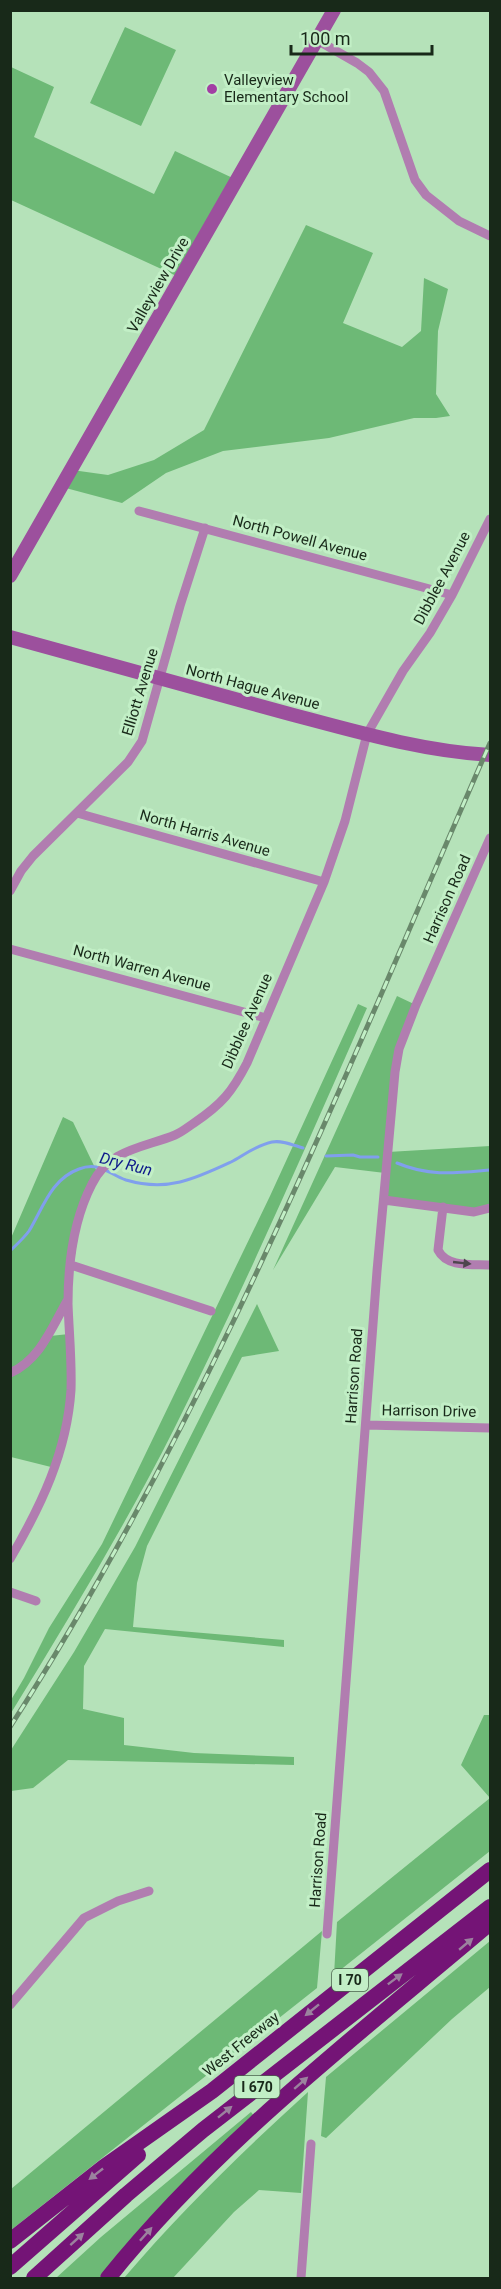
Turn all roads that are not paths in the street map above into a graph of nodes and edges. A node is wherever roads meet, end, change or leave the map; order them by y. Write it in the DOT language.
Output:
graph roads {
  1 [pos="334,10"];
  2 [pos="317,40"];
  3 [pos="490,236"];
  4 [pos="139,511"];
  5 [pos="490,519"];
  6 [pos="205,528"];
  7 [pos="10,576"];
  8 [pos="452,595"];
  9 [pos="10,637"];
  10 [pos="160,680"];
  11 [pos="367,734"];
  12 [pos="490,755"];
  13 [pos="77,813"];
  14 [pos="490,838"];
  15 [pos="324,882"];
  16 [pos="10,891"];
  17 [pos="10,949"];
  18 [pos="266,1018"];
  19 [pos="384,1200"];
  20 [pos="443,1207"];
  21 [pos="490,1208"];
  22 [pos="71,1265"];
  23 [pos="490,1265"];
  24 [pos="68,1300"];
  25 [pos="211,1311"];
  26 [pos="10,1373"];
  27 [pos="366,1425"];
  28 [pos="490,1428"];
  29 [pos="10,1559"];
  30 [pos="10,1592"];
  31 [pos="36,1601"];
  32 [pos="490,1870"];
  33 [pos="149,1891"];
  34 [pos="490,1906"];
  35 [pos="490,1923"];
  36 [pos="327,1934"];
  37 [pos="10,2005"];
  38 [pos="212,2091"];
  39 [pos="311,2144"];
  40 [pos="10,2241"];
  41 [pos="10,2267"];
  42 [pos="34,2278"];
  43 [pos="108,2278"];
  44 [pos="301,2278"];
  1 -- 2 [label="street, Valleyview Drive"];
  2 -- 3 [label="street"];
  2 -- 7 [label="street, Valleyview Drive"];
  4 -- 6 [label="street, North Powell Avenue"];
  5 -- 8 [label="street, Dibblee Avenue"];
  6 -- 8 [label="street, North Powell Avenue"];
  6 -- 10 [label="street, Elliott Avenue"];
  8 -- 11 [label="street, Dibblee Avenue"];
  9 -- 10 [label="street, North Hague Avenue"];
  10 -- 11 [label="street, North Hague Avenue"];
  10 -- 13 [label="street, Elliott Avenue"];
  11 -- 12 [label="street, North Hague Avenue"];
  11 -- 15 [label="street, Dibblee Avenue"];
  13 -- 15 [label="street, North Harris Avenue"];
  13 -- 16 [label="street, Elliott Avenue"];
  14 -- 19 [label="street, Harrison Road"];
  15 -- 18 [label="street, Dibblee Avenue"];
  17 -- 18 [label="street, North Warren Avenue"];
  18 -- 22 [label="street, Dibblee Avenue"];
  19 -- 20 [label="street"];
  19 -- 27 [label="street, Harrison Road"];
  20 -- 21 [label="street"];
  20 -- 23 [label="street, one-way"];
  22 -- 24 [label="street, Dibblee Avenue"];
  22 -- 25 [label="street"];
  24 -- 26 [label="street"];
  24 -- 29 [label="street, Dibblee Avenue"];
  27 -- 28 [label="street, Harrison Drive"];
  27 -- 36 [label="street, Harrison Road"];
  30 -- 31 [label="street"];
  32 -- 38 [label="highway, West Freeway / I 70, one-way"];
  33 -- 37 [label="street"];
  42 -- 34 [label="highway, I 670, one-way"];
  43 -- 35 [label="highway, one-way"];
  38 -- 40 [label="highway, West Freeway / I 70, one-way"];
  38 -- 41 [label="highway"];
  39 -- 44 [label="street"];
}
